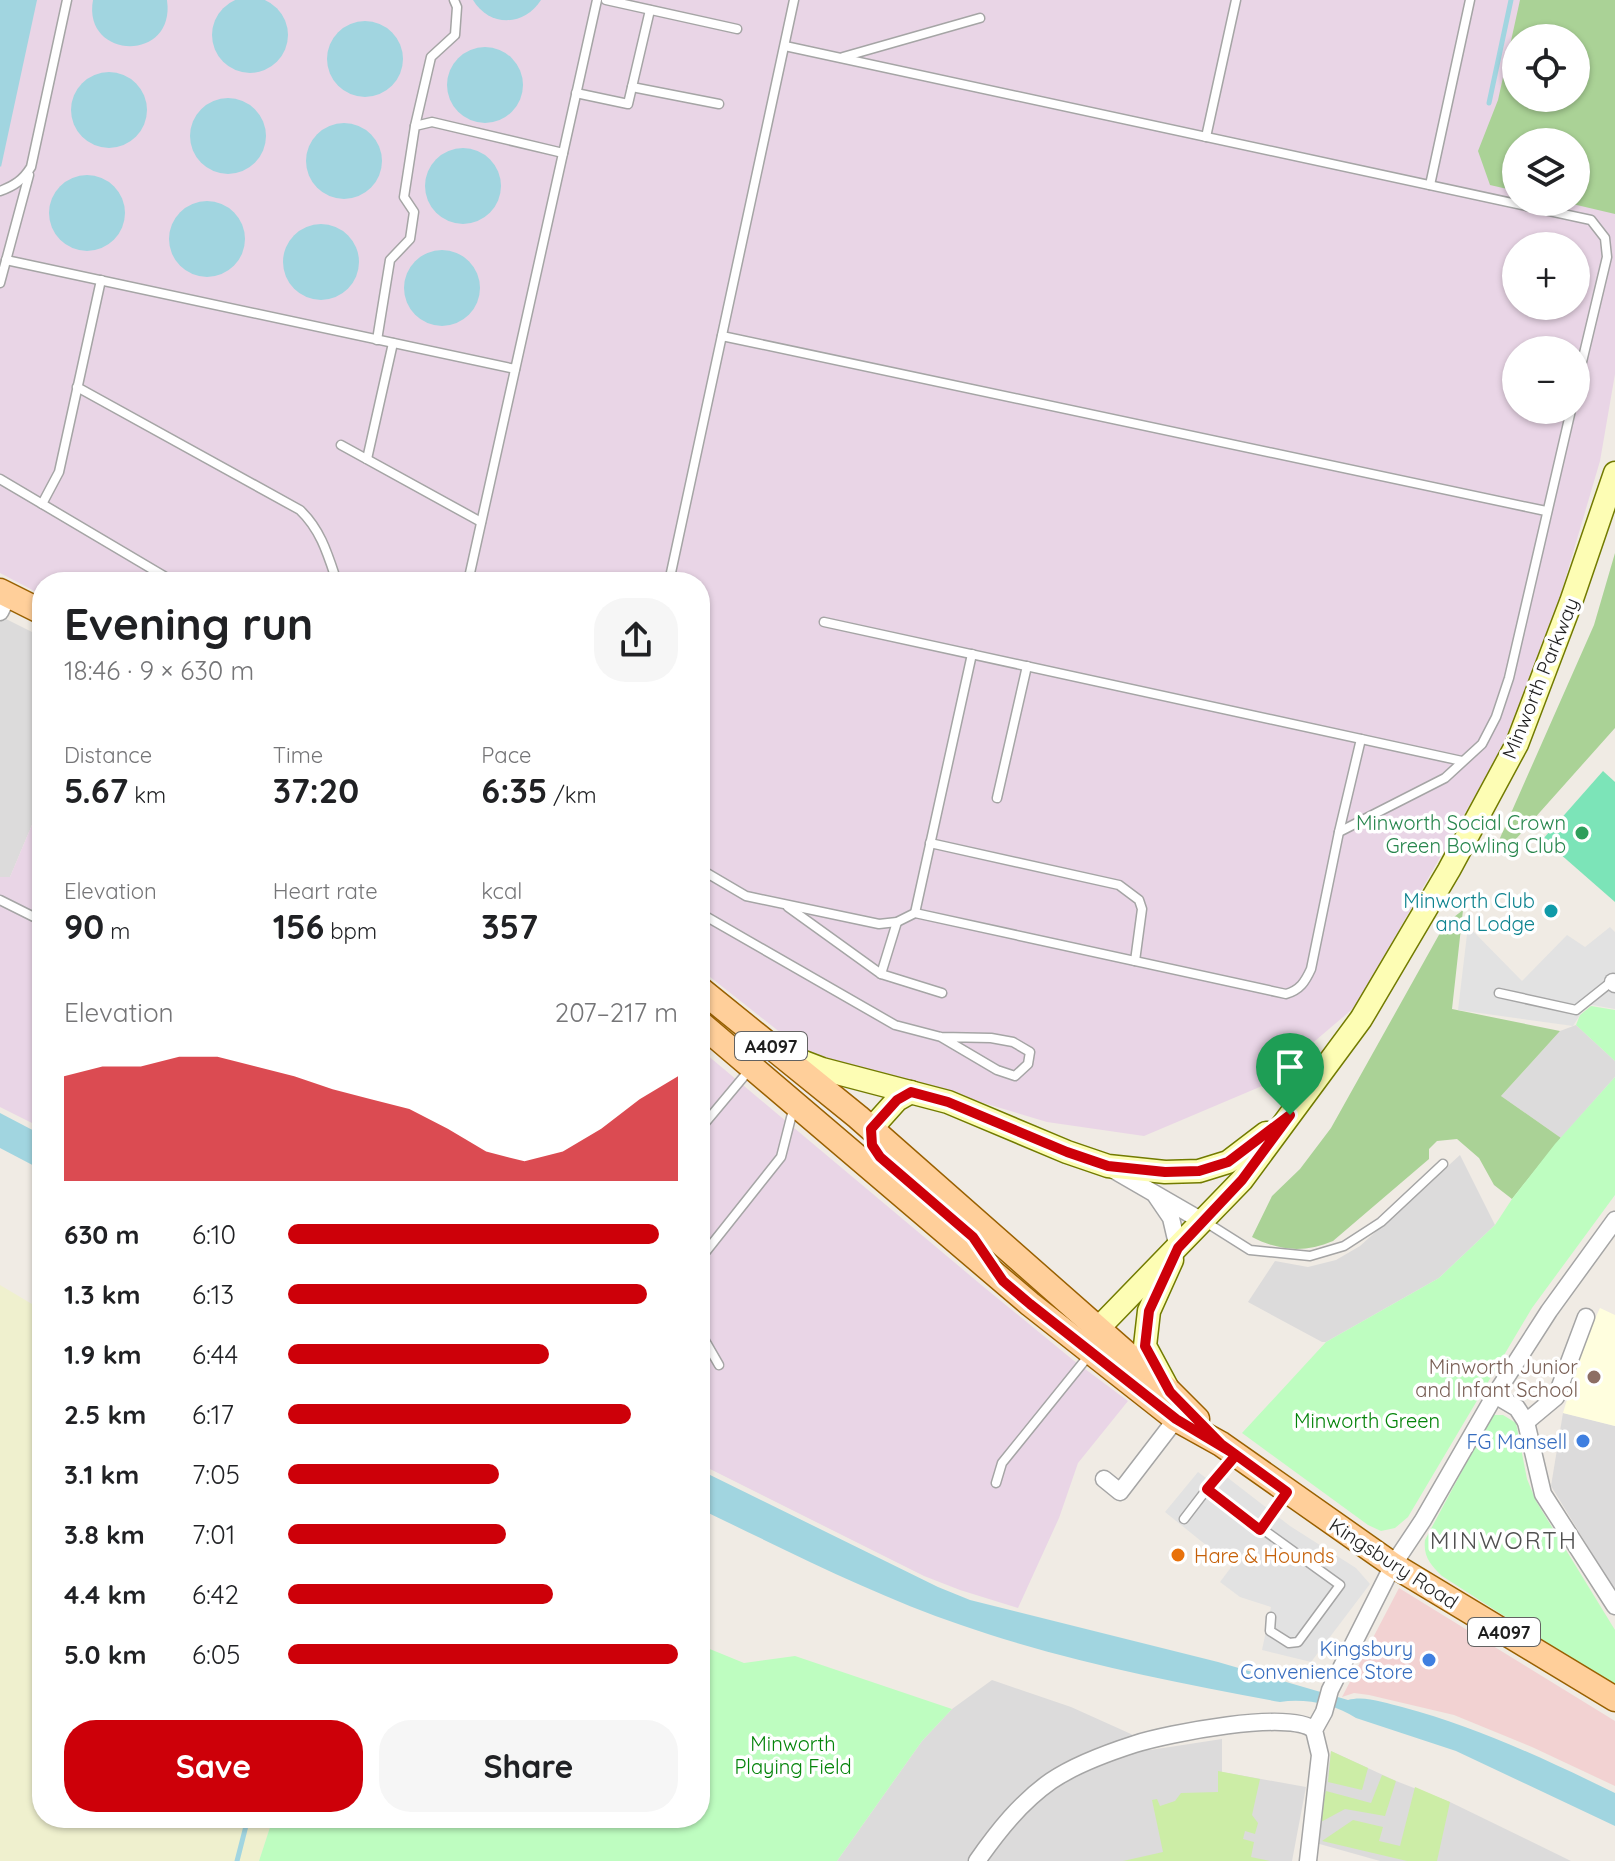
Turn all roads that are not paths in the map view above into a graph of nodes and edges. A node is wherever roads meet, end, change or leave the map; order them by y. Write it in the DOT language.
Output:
graph roads {
  1 [pos="67,0"];
  2 [pos="454,0"];
  3 [pos="597,0"];
  4 [pos="606,0"];
  5 [pos="794,0"];
  6 [pos="1236,0"];
  7 [pos="1470,0"];
  8 [pos="650,10"];
  9 [pos="980,18"];
  10 [pos="737,29"];
  11 [pos="785,46"];
  12 [pos="838,58"];
  13 [pos="632,87"];
  14 [pos="576,93"];
  15 [pos="719,104"];
  16 [pos="415,126"];
  17 [pos="1206,137"];
  18 [pos="563,153"];
  19 [pos="31,167"];
  20 [pos="1430,185"];
  21 [pos="0,191"];
  22 [pos="6,260"];
  23 [pos="101,280"];
  24 [pos="0,283"];
  25 [pos="722,336"];
  26 [pos="1588,336"];
  27 [pos="377,340"];
  28 [pos="393,343"];
  29 [pos="515,369"];
  30 [pos="77,387"];
  31 [pos="1568,424"];
  32 [pos="341,445"];
  33 [pos="367,459"];
  34 [pos="1615,473"];
  35 [pos="0,479"];
  36 [pos="42,504"];
  37 [pos="1546,511"];
  38 [pos="481,522"];
  39 [pos="157,572"];
  40 [pos="334,572"];
  41 [pos="470,572"];
  42 [pos="671,572"];
  43 [pos="3,600"];
  44 [pos="32,609"];
  45 [pos="824,622"];
  46 [pos="972,654"];
  47 [pos="1027,666"];
  48 [pos="1361,739"];
  49 [pos="1462,761"];
  50 [pos="997,798"];
  51 [pos="1339,832"];
  52 [pos="930,843"];
  53 [pos="710,875"];
  54 [pos="0,900"];
  55 [pos="784,904"];
  56 [pos="915,913"];
  57 [pos="32,916"];
  58 [pos="710,919"];
  59 [pos="897,922"];
  60 [pos="1135,961"];
  61 [pos="881,974"];
  62 [pos="1614,982"];
  63 [pos="942,993"];
  64 [pos="1499,993"];
  65 [pos="710,997"];
  66 [pos="710,1013"];
  67 [pos="710,1032"];
  68 [pos="941,1037"];
  69 [pos="780,1052"];
  70 [pos="751,1068"];
  71 [pos="911,1092"];
  72 [pos="842,1104"];
  73 [pos="794,1105"];
  74 [pos="1290,1115"];
  75 [pos="710,1117"];
  76 [pos="871,1129"];
  77 [pos="1443,1164"];
  78 [pos="1108,1166"];
  79 [pos="1152,1192"];
  80 [pos="1615,1220"];
  81 [pos="1202,1221"];
  82 [pos="710,1246"];
  83 [pos="1178,1248"];
  84 [pos="1003,1281"];
  85 [pos="1586,1317"];
  86 [pos="1090,1343"];
  87 [pos="710,1349"];
  88 [pos="719,1365"];
  89 [pos="1170,1392"];
  90 [pos="1495,1395"];
  91 [pos="1176,1419"];
  92 [pos="1526,1422"];
  93 [pos="1228,1449"];
  94 [pos="1104,1479"];
  95 [pos="996,1483"];
  96 [pos="1207,1489"];
  97 [pos="1287,1492"];
  98 [pos="1184,1519"];
  99 [pos="1260,1530"];
  100 [pos="1393,1565"];
  101 [pos="1615,1606"];
  102 [pos="1271,1617"];
  103 [pos="1615,1699"];
  104 [pos="1314,1730"];
  105 [pos="977,1861"];
  106 [pos="1308,1861"];
  1 -- 19 [label="lane"];
  2 -- 16 [label="lane"];
  3 -- 14 [label="lane"];
  4 -- 8 [label="lane"];
  5 -- 11 [label="lane"];
  6 -- 17 [label="lane"];
  7 -- 20 [label="lane"];
  8 -- 10 [label="lane"];
  8 -- 13 [label="lane"];
  9 -- 12 [label="lane"];
  11 -- 12 [label="lane"];
  11 -- 25 [label="lane"];
  12 -- 17 [label="lane"];
  13 -- 14 [label="lane"];
  13 -- 15 [label="lane"];
  14 -- 18 [label="lane"];
  16 -- 18 [label="lane"];
  16 -- 27 [label="lane"];
  17 -- 20 [label="lane"];
  18 -- 29 [label="lane"];
  19 -- 21 [label="lane"];
  19 -- 22 [label="lane"];
  20 -- 26 [label="lane"];
  22 -- 23 [label="lane"];
  22 -- 24 [label="lane"];
  23 -- 27 [label="lane"];
  23 -- 30 [label="lane"];
  25 -- 37 [label="lane"];
  25 -- 42 [label="lane"];
  27 -- 28 [label="lane"];
  28 -- 29 [label="lane"];
  28 -- 33 [label="lane"];
  29 -- 38 [label="lane"];
  30 -- 36 [label="lane"];
  30 -- 40 [label="lane"];
  31 -- 37 [label="lane"];
  32 -- 33 [label="lane"];
  33 -- 38 [label="lane"];
  34 -- 74 [label="street, Minworth Parkway"];
  35 -- 36 [label="lane"];
  36 -- 39 [label="lane"];
  37 -- 49 [label="lane"];
  38 -- 41 [label="lane"];
  43 -- 44 [label="main road"];
  45 -- 46 [label="lane"];
  46 -- 47 [label="lane"];
  46 -- 52 [label="lane"];
  47 -- 48 [label="lane"];
  47 -- 50 [label="lane"];
  48 -- 49 [label="lane"];
  48 -- 51 [label="lane"];
  49 -- 51 [label="lane"];
  51 -- 60 [label="lane"];
  52 -- 56 [label="lane"];
  52 -- 60 [label="lane"];
  53 -- 55 [label="lane"];
  54 -- 57 [label="lane"];
  55 -- 59 [label="lane"];
  55 -- 61 [label="lane"];
  56 -- 59 [label="lane"];
  56 -- 60 [label="lane"];
  58 -- 68 [label="lane"];
  59 -- 61 [label="lane"];
  61 -- 63 [label="lane"];
  62 -- 64 [label="lane"];
  65 -- 69 [label="main road, Kingsbury Road / A4097"];
  66 -- 73 [label="main road"];
  67 -- 70 [label="main road, Kingsbury Road / A4097"];
  68 -- 68 [label="lane"];
  69 -- 71 [label="street, Minworth Parkway"];
  69 -- 72 [label="main road, Kingsbury Road / A4097"];
  70 -- 73 [label="main road, Kingsbury Road / A4097"];
  70 -- 75 [label="lane"];
  71 -- 76 [label="street"];
  71 -- 78 [label="street, Minworth Parkway"];
  72 -- 73 [label="main road"];
  72 -- 76 [label="main road, Kingsbury Road / A4097"];
  73 -- 82 [label="lane"];
  73 -- 84 [label="main road, Kingsbury Road / A4097"];
  74 -- 78 [label="street, Minworth Parkway"];
  74 -- 81 [label="street, Minworth Parkway"];
  76 -- 84 [label="main road"];
  76 -- 86 [label="main road, Kingsbury Road / A4097"];
  77 -- 81 [label="lane"];
  78 -- 79 [label="street"];
  79 -- 81 [label="street"];
  79 -- 83 [label="street"];
  80 -- 90 [label="street"];
  81 -- 83 [label="street, Minworth Parkway"];
  83 -- 86 [label="street, Minworth Parkway"];
  83 -- 89 [label="street, Minworth Parkway"];
  84 -- 86 [label="main road, Kingsbury Road / A4097"];
  85 -- 92 [label="street"];
  86 -- 89 [label="main road, Kingsbury Road / A4097"];
  86 -- 91 [label="main road, Kingsbury Road / A4097"];
  86 -- 95 [label="lane"];
  87 -- 88 [label="lane"];
  89 -- 93 [label="main road, Kingsbury Road / A4097"];
  90 -- 92 [label="street"];
  90 -- 100 [label="street"];
  91 -- 93 [label="main road, Kingsbury Road / A4097"];
  91 -- 94 [label="street"];
  92 -- 101 [label="street"];
  93 -- 96 [label="lane"];
  93 -- 97 [label="main road, Kingsbury Road / A4097"];
  96 -- 98 [label="lane"];
  96 -- 99 [label="lane"];
  97 -- 99 [label="lane"];
  97 -- 100 [label="main road, Kingsbury Road / A4097"];
  99 -- 102 [label="lane"];
  100 -- 103 [label="main road, Kingsbury Road / A4097"];
  100 -- 104 [label="street"];
  104 -- 105 [label="street"];
  104 -- 106 [label="street"];
}
